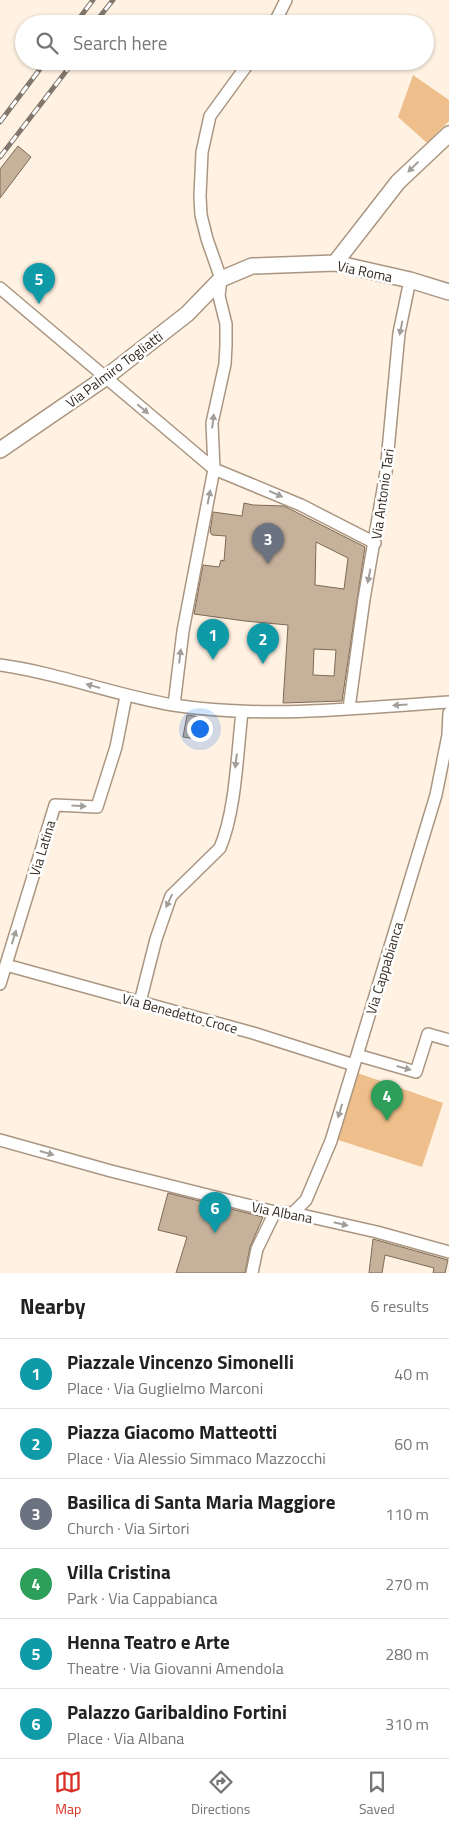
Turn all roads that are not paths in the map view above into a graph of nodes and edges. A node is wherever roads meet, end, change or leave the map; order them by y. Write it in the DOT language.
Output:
graph roads {
  1 [pos="286,0"];
  2 [pos="278,15"];
  3 [pos="243,70"];
  4 [pos="449,134"];
  5 [pos="335,264"];
  6 [pos="221,280"];
  7 [pos="410,280"];
  8 [pos="0,288"];
  9 [pos="449,292"];
  10 [pos="105,378"];
  11 [pos="0,450"];
  12 [pos="214,469"];
  13 [pos="375,543"];
  14 [pos="0,665"];
  15 [pos="126,696"];
  16 [pos="449,702"];
  17 [pos="174,705"];
  18 [pos="349,708"];
  19 [pos="242,712"];
  20 [pos="449,713"];
  21 [pos="6,965"];
  22 [pos="0,984"];
  23 [pos="140,1002"];
  24 [pos="449,1040"];
  25 [pos="355,1060"];
  26 [pos="0,1140"];
  27 [pos="274,1212"];
  28 [pos="293,1213"];
  29 [pos="449,1252"];
  30 [pos="252,1273"];
  1 -- 2 [label="street"];
  3 -- 6 [label="street"];
  4 -- 5 [label="street, one-way"];
  5 -- 6 [label="street, Via Roma"];
  5 -- 7 [label="street, Via Roma"];
  6 -- 10 [label="street, Via Palmiro Togliatti"];
  12 -- 6 [label="street, one-way"];
  7 -- 9 [label="street, Via Roma"];
  7 -- 13 [label="street, Via Antonio Tari, one-way"];
  8 -- 10 [label="street"];
  10 -- 11 [label="street, Via Palmiro Togliatti"];
  10 -- 12 [label="street, one-way"];
  12 -- 13 [label="street, one-way"];
  17 -- 12 [label="street, one-way"];
  13 -- 18 [label="street, Via Antonio Tari, one-way"];
  15 -- 14 [label="street, one-way"];
  15 -- 17 [label="street"];
  21 -- 15 [label="street, Via Latina, one-way"];
  16 -- 18 [label="street, one-way"];
  17 -- 19 [label="street"];
  18 -- 19 [label="street"];
  19 -- 23 [label="street, one-way"];
  20 -- 25 [label="street, Via Cappabianca"];
  21 -- 22 [label="street, Via Latina"];
  21 -- 23 [label="street, Via Benedetto Croce"];
  23 -- 25 [label="street, Via Benedetto Croce"];
  25 -- 24 [label="street, Via Benedetto Croce, one-way"];
  25 -- 28 [label="street, Via Cappabianca, one-way"];
  26 -- 27 [label="street, Via Albana, one-way"];
  27 -- 28 [label="street, Via Albana"];
  27 -- 30 [label="street"];
  28 -- 29 [label="street, Via Albana, one-way"];
}
